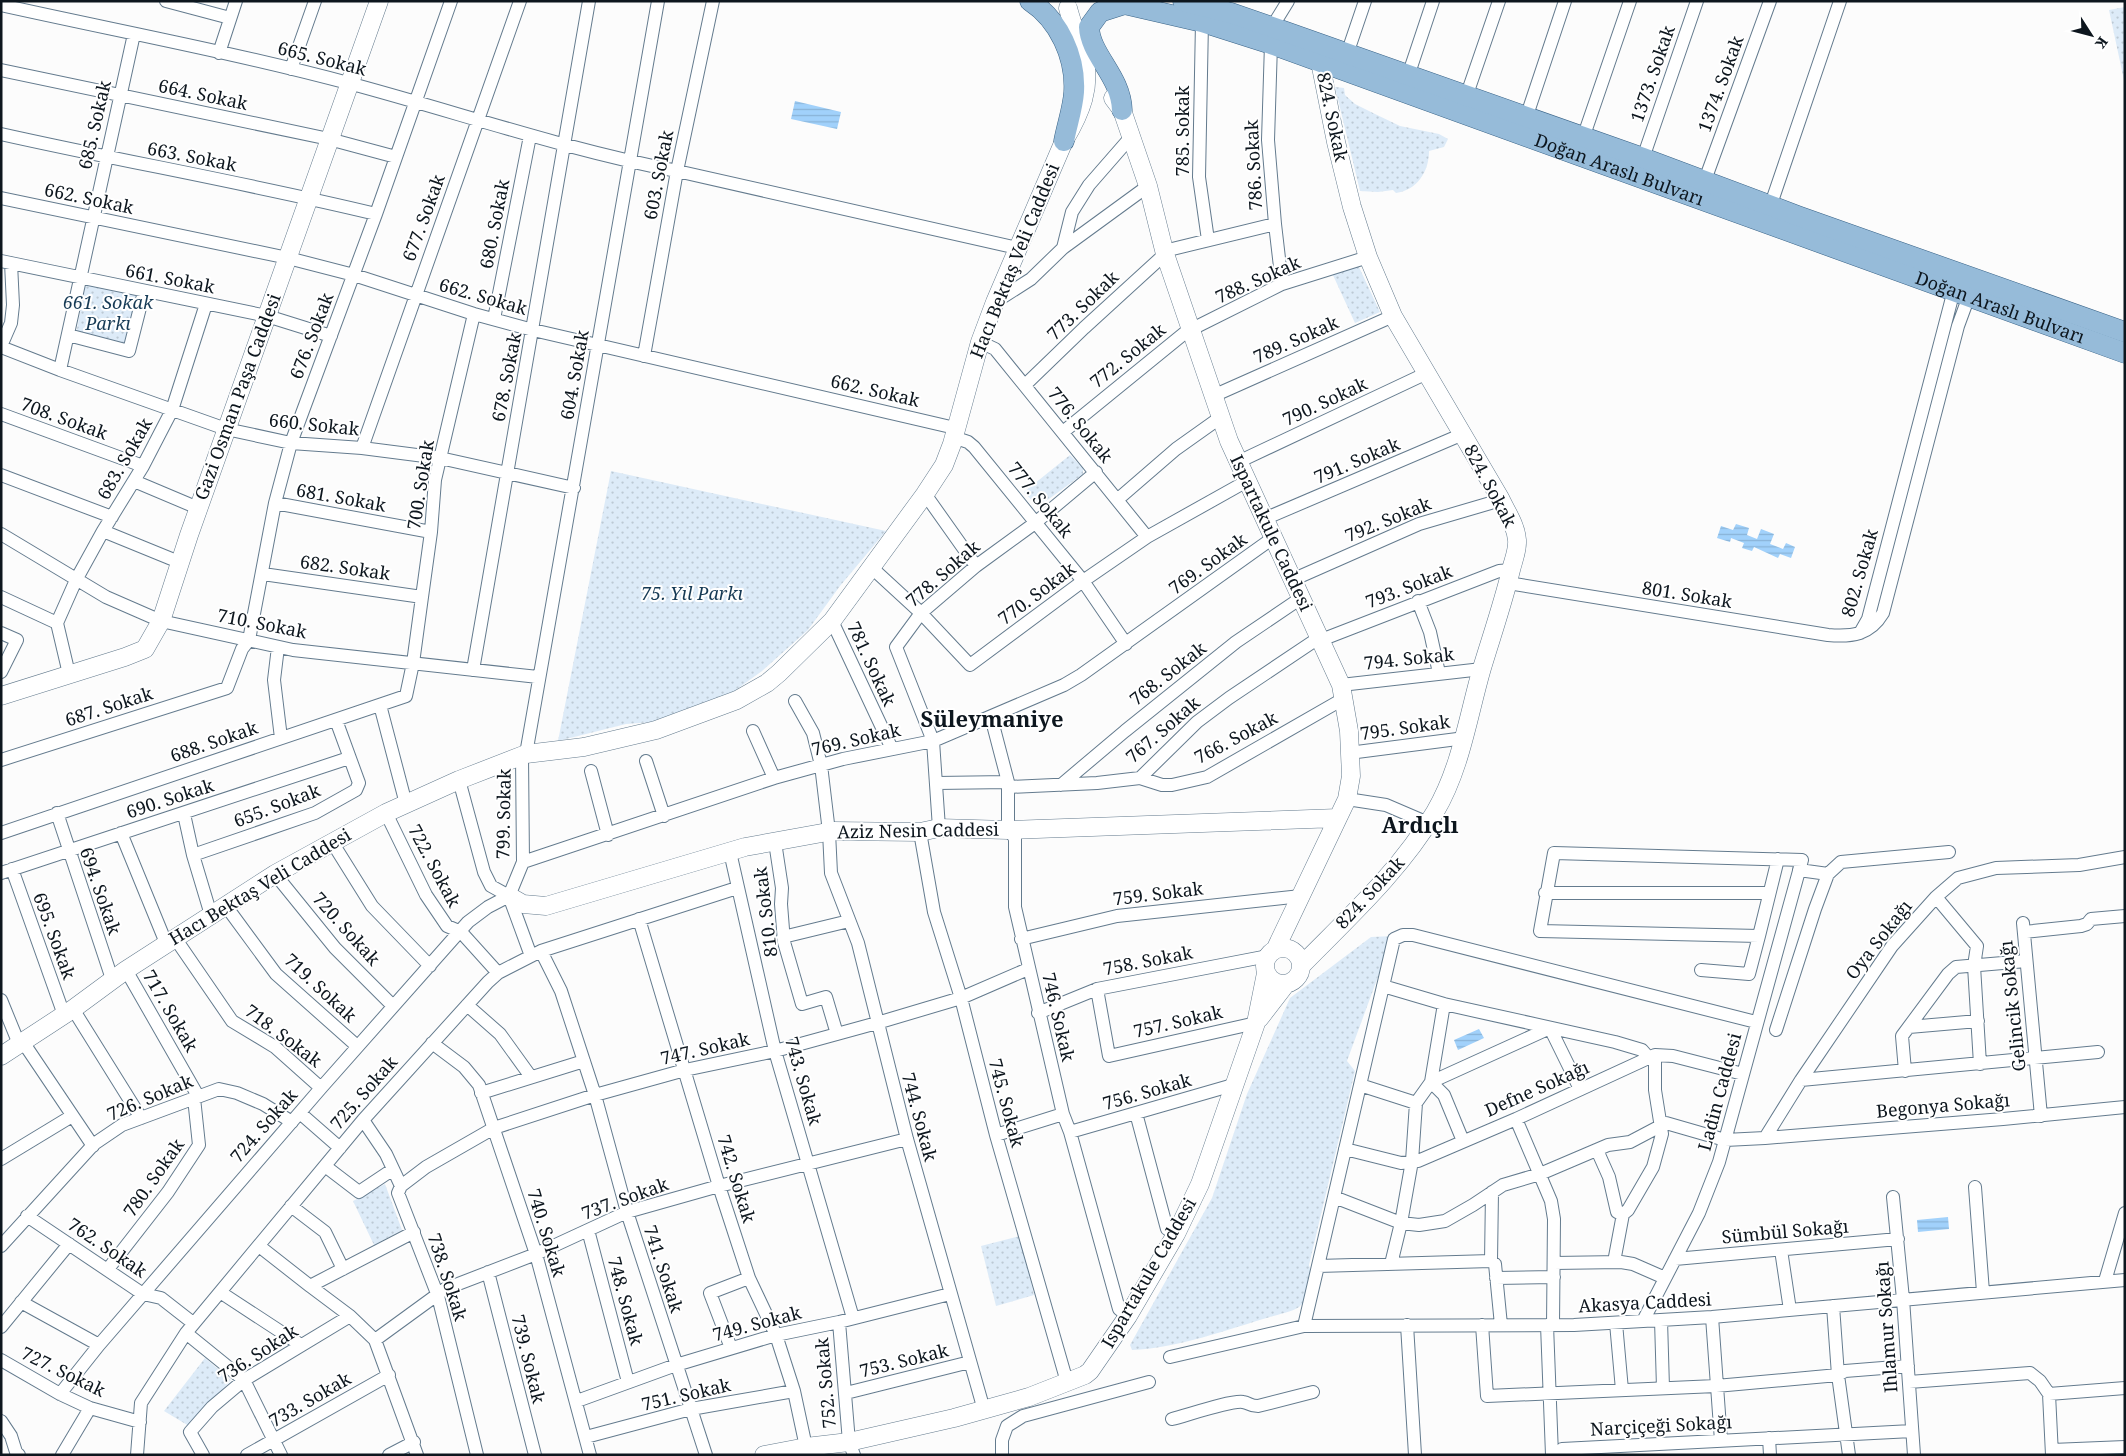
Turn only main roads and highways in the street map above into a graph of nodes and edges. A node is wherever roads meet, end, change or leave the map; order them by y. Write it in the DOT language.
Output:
graph roads {
  1 [pos="1030,1"];
  2 [pos="1190,2"];
  3 [pos="1118,3"];
  4 [pos="1272,36"];
  5 [pos="1118,106"];
  6 [pos="1069,133"];
  7 [pos="2125,332"];
  8 [pos="2125,353"];
  1 -- 6 [label="main road"];
  2 -- 4 [label="main road, Doğan Araslı Bulvarı"];
  3 -- 4 [label="main road, Doğan Araslı Bulvarı"];
  3 -- 5 [label="main road"];
  4 -- 7 [label="main road, Doğan Araslı Bulvarı"];
  4 -- 8 [label="main road, Doğan Araslı Bulvarı"];
}
